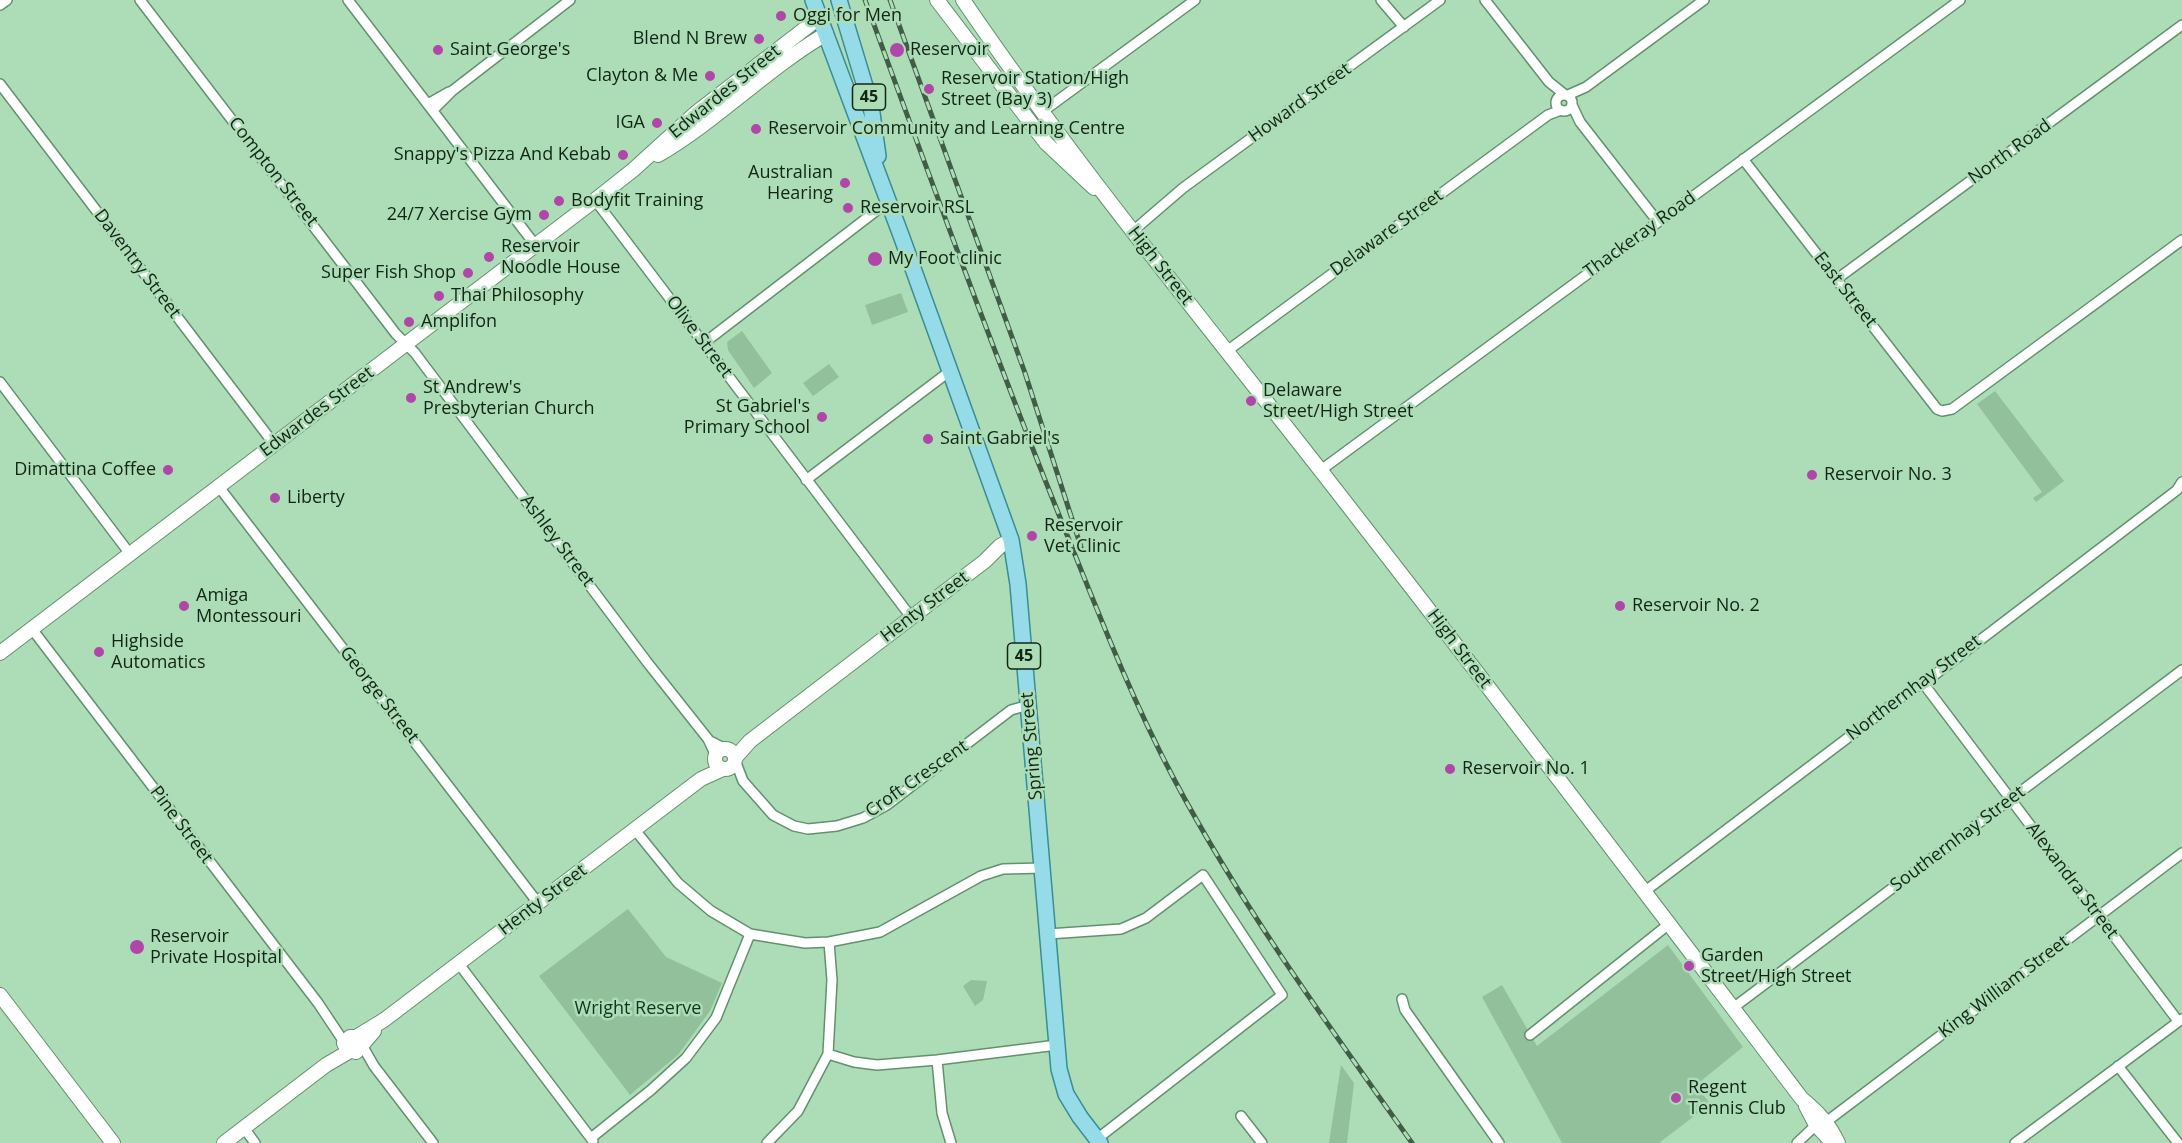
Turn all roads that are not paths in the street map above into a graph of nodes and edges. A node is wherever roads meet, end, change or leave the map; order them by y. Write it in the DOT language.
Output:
graph roads {
  1 [pos="7,0"];
  2 [pos="140,0"];
  3 [pos="348,0"];
  4 [pos="570,0"];
  5 [pos="813,0"];
  6 [pos="937,0"];
  7 [pos="963,0"];
  8 [pos="1195,0"];
  9 [pos="1440,0"];
  10 [pos="1485,0"];
  11 [pos="1704,0"];
  12 [pos="1960,0"];
  13 [pos="1383,3"];
  14 [pos="0,5"];
  15 [pos="842,8"];
  16 [pos="820,17"];
  17 [pos="2182,25"];
  18 [pos="1402,29"];
  19 [pos="826,34"];
  20 [pos="0,84"];
  21 [pos="1564,103"];
  22 [pos="430,107"];
  23 [pos="1042,112"];
  24 [pos="868,124"];
  25 [pos="1067,144"];
  26 [pos="1055,152"];
  27 [pos="1743,159"];
  28 [pos="633,170"];
  29 [pos="595,200"];
  30 [pos="889,201"];
  31 [pos="1111,203"];
  32 [pos="1658,222"];
  33 [pos="1131,229"];
  34 [pos="2182,240"];
  35 [pos="536,246"];
  36 [pos="1838,279"];
  37 [pos="406,343"];
  38 [pos="704,343"];
  39 [pos="1227,351"];
  40 [pos="950,371"];
  41 [pos="0,382"];
  42 [pos="274,444"];
  43 [pos="1320,470"];
  44 [pos="806,480"];
  45 [pos="2182,482"];
  46 [pos="219,486"];
  47 [pos="1012,546"];
  48 [pos="130,554"];
  49 [pos="911,617"];
  50 [pos="32,629"];
  51 [pos="0,653"];
  52 [pos="2182,670"];
  53 [pos="1923,683"];
  54 [pos="1029,705"];
  55 [pos="726,759"];
  56 [pos="2010,799"];
  57 [pos="635,830"];
  58 [pos="2182,853"];
  59 [pos="1043,868"];
  60 [pos="1644,892"];
  61 [pos="538,903"];
  62 [pos="2099,916"];
  63 [pos="1669,924"];
  64 [pos="750,934"];
  65 [pos="1048,934"];
  66 [pos="828,942"];
  67 [pos="459,964"];
  68 [pos="0,995"];
  69 [pos="1402,999"];
  70 [pos="1733,1008"];
  71 [pos="2180,1020"];
  72 [pos="1530,1035"];
  73 [pos="353,1044"];
  74 [pos="1058,1045"];
  75 [pos="828,1054"];
  76 [pos="937,1060"];
  77 [pos="2118,1066"];
  78 [pos="1241,1116"];
  79 [pos="1821,1126"];
  80 [pos="244,1128"];
  81 [pos="593,1141"];
  82 [pos="1099,1141"];
  83 [pos="113,1143"];
  84 [pos="224,1143"];
  85 [pos="255,1143"];
  86 [pos="433,1143"];
  87 [pos="767,1143"];
  88 [pos="951,1143"];
  89 [pos="1262,1143"];
  90 [pos="1499,1143"];
  91 [pos="1799,1143"];
  92 [pos="1833,1143"];
  93 [pos="1838,1143"];
  94 [pos="2015,1143"];
  95 [pos="2178,1143"];
  1 -- 14 [label="street"];
  2 -- 37 [label="street, Compton Street"];
  3 -- 22 [label="street"];
  4 -- 22 [label="street"];
  5 -- 16 [label="main road, Spring Street / 45"];
  6 -- 26 [label="street, High Street"];
  7 -- 23 [label="street, High Street"];
  8 -- 23 [label="street"];
  9 -- 18 [label="street, Howard Street"];
  10 -- 21 [label="street"];
  11 -- 21 [label="street, Delaware Street"];
  12 -- 27 [label="street, Thackeray Road"];
  13 -- 18 [label="street"];
  15 -- 16 [label="main road"];
  15 -- 19 [label="main road"];
  15 -- 24 [label="main road, Spring Street / 45"];
  16 -- 19 [label="main road, Spring Street / 45"];
  16 -- 28 [label="street, Edwardes Street"];
  17 -- 36 [label="street, North Road"];
  18 -- 33 [label="street, Howard Street"];
  19 -- 24 [label="main road, Spring Street / 45"];
  19 -- 28 [label="street, Edwardes Street"];
  20 -- 42 [label="street, Daventry Street"];
  21 -- 32 [label="street"];
  21 -- 39 [label="street, Delaware Street"];
  22 -- 35 [label="street"];
  23 -- 25 [label="street, High Street"];
  24 -- 30 [label="main road, Spring Street / 45"];
  25 -- 26 [label="street"];
  25 -- 31 [label="street, High Street"];
  26 -- 31 [label="street, High Street"];
  27 -- 32 [label="street, Thackeray Road"];
  27 -- 36 [label="street, East Street"];
  28 -- 29 [label="street, Edwardes Street"];
  29 -- 35 [label="street, Edwardes Street"];
  29 -- 38 [label="street, Olive Street"];
  30 -- 38 [label="street"];
  30 -- 40 [label="main road, Spring Street / 45"];
  31 -- 33 [label="street, High Street"];
  32 -- 43 [label="street, Thackeray Road"];
  33 -- 39 [label="street, High Street"];
  34 -- 36 [label="street, East Street"];
  35 -- 37 [label="street, Edwardes Street"];
  37 -- 42 [label="street, Edwardes Street"];
  37 -- 55 [label="street, Ashley Street"];
  38 -- 44 [label="street, Olive Street"];
  39 -- 43 [label="street, High Street"];
  40 -- 44 [label="street"];
  40 -- 47 [label="main road, Spring Street / 45"];
  41 -- 48 [label="street"];
  42 -- 46 [label="street, Edwardes Street"];
  43 -- 60 [label="street, High Street"];
  44 -- 49 [label="street, Olive Street"];
  45 -- 53 [label="street, Northernhay Street"];
  46 -- 48 [label="street, Edwardes Street"];
  46 -- 61 [label="street, George Street"];
  47 -- 49 [label="street, Henty Street"];
  47 -- 54 [label="main road, Spring Street / 45"];
  48 -- 50 [label="street, Edwardes Street"];
  49 -- 55 [label="street, Henty Street"];
  50 -- 51 [label="street, Edwardes Street"];
  50 -- 73 [label="street, Pine Street"];
  52 -- 56 [label="street, Southernhay Street"];
  53 -- 56 [label="street, Alexandra Street"];
  53 -- 60 [label="street, Northernhay Street"];
  54 -- 55 [label="street, Croft Crescent"];
  54 -- 59 [label="main road, Spring Street / 45"];
  55 -- 57 [label="street, Henty Street"];
  56 -- 62 [label="street, Alexandra Street"];
  56 -- 70 [label="street, Southernhay Street"];
  57 -- 61 [label="street, Henty Street"];
  57 -- 64 [label="street"];
  58 -- 62 [label="street, King William Street"];
  59 -- 65 [label="main road, Spring Street / 45"];
  59 -- 66 [label="street"];
  60 -- 63 [label="street, High Street"];
  61 -- 67 [label="street, Henty Street"];
  62 -- 71 [label="street, Alexandra Street"];
  62 -- 79 [label="street, King William Street"];
  63 -- 70 [label="street, High Street"];
  63 -- 72 [label="street"];
  64 -- 66 [label="street"];
  64 -- 81 [label="street"];
  65 -- 74 [label="main road, Spring Street / 45"];
  65 -- 82 [label="street"];
  66 -- 75 [label="street"];
  67 -- 73 [label="street, Henty Street"];
  67 -- 81 [label="street"];
  68 -- 83 [label="street"];
  69 -- 90 [label="street"];
  70 -- 79 [label="street, High Street"];
  71 -- 77 [label="street"];
  73 -- 80 [label="street, Henty Street"];
  73 -- 86 [label="street, Pine Street"];
  74 -- 76 [label="street"];
  74 -- 82 [label="main road, Spring Street / 45"];
  75 -- 76 [label="street"];
  75 -- 87 [label="street"];
  76 -- 88 [label="street"];
  77 -- 94 [label="street"];
  77 -- 95 [label="street"];
  78 -- 89 [label="street"];
  79 -- 91 [label="street, King William Street"];
  79 -- 92 [label="street, High Street"];
  79 -- 93 [label="street, High Street"];
  80 -- 84 [label="street, Henty Street"];
  80 -- 85 [label="street"];
}
